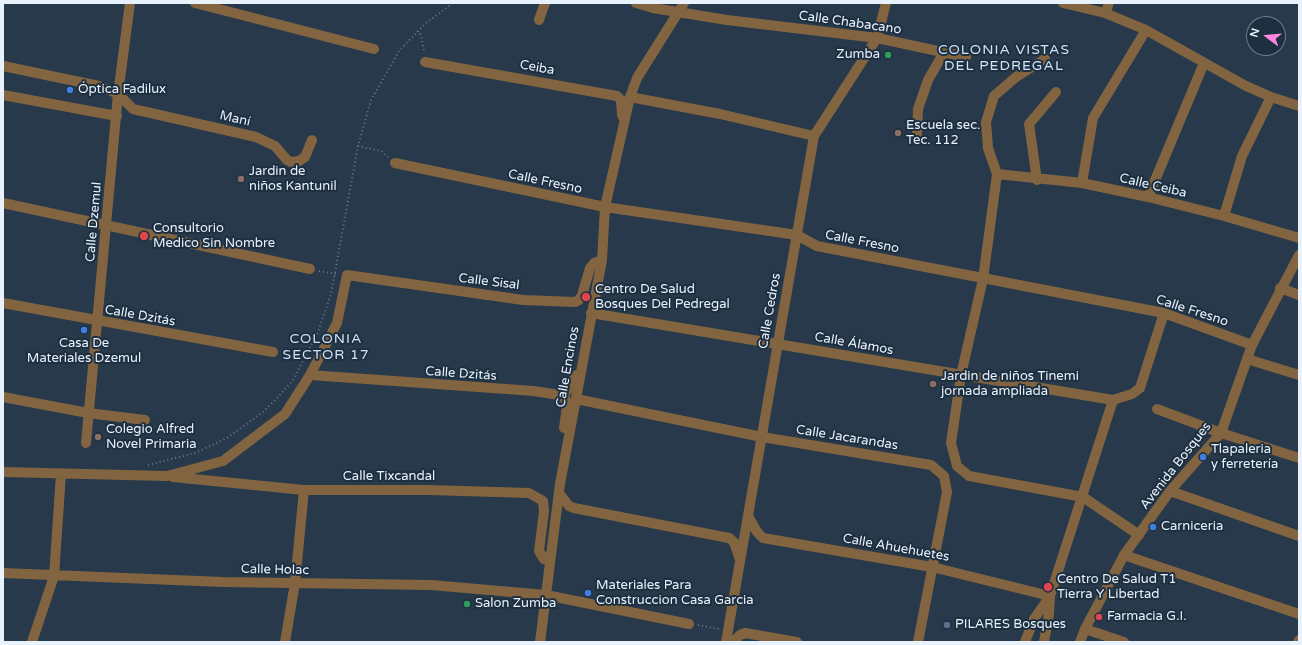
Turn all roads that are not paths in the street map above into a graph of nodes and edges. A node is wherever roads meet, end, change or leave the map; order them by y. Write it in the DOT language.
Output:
graph roads {
  1 [pos="130,3"];
  2 [pos="195,3"];
  3 [pos="545,3"];
  4 [pos="636,3"];
  5 [pos="886,3"];
  6 [pos="1063,3"];
  7 [pos="1109,3"];
  8 [pos="681,7"];
  9 [pos="1105,13"];
  10 [pos="538,20"];
  11 [pos="1146,30"];
  12 [pos="878,38"];
  13 [pos="374,49"];
  14 [pos="944,52"];
  15 [pos="966,57"];
  16 [pos="1045,59"];
  17 [pos="425,62"];
  18 [pos="1204,63"];
  19 [pos="3,66"];
  20 [pos="1056,92"];
  21 [pos="118,94"];
  22 [pos="3,95"];
  23 [pos="1271,97"];
  24 [pos="630,98"];
  25 [pos="1299,106"];
  26 [pos="132,108"];
  27 [pos="117,116"];
  28 [pos="625,120"];
  29 [pos="917,134"];
  30 [pos="814,136"];
  31 [pos="312,140"];
  32 [pos="395,163"];
  33 [pos="997,174"];
  34 [pos="1037,180"];
  35 [pos="1082,184"];
  36 [pos="1148,197"];
  37 [pos="3,203"];
  38 [pos="605,207"];
  39 [pos="1224,216"];
  40 [pos="107,225"];
  41 [pos="797,235"];
  42 [pos="1299,238"];
  43 [pos="1299,255"];
  44 [pos="602,260"];
  45 [pos="310,269"];
  46 [pos="983,279"];
  47 [pos="1280,288"];
  48 [pos="1299,295"];
  49 [pos="3,303"];
  50 [pos="591,313"];
  51 [pos="1164,313"];
  52 [pos="98,322"];
  53 [pos="778,344"];
  54 [pos="1252,345"];
  55 [pos="273,352"];
  56 [pos="1247,359"];
  57 [pos="581,368"];
  58 [pos="310,375"];
  59 [pos="961,375"];
  60 [pos="1299,375"];
  61 [pos="3,397"];
  62 [pos="563,397"];
  63 [pos="576,399"];
  64 [pos="1113,400"];
  65 [pos="1157,409"];
  66 [pos="88,413"];
  67 [pos="144,420"];
  68 [pos="1221,433"];
  69 [pos="762,437"];
  70 [pos="86,443"];
  71 [pos="566,455"];
  72 [pos="1299,458"];
  73 [pos="3,472"];
  74 [pos="61,474"];
  75 [pos="167,476"];
  76 [pos="304,490"];
  77 [pos="1170,491"];
  78 [pos="560,493"];
  79 [pos="1083,497"];
  80 [pos="748,516"];
  81 [pos="1139,535"];
  82 [pos="1299,536"];
  83 [pos="1124,555"];
  84 [pos="740,560"];
  85 [pos="550,562"];
  86 [pos="932,566"];
  87 [pos="3,573"];
  88 [pos="54,576"];
  89 [pos="295,583"];
  90 [pos="546,595"];
  91 [pos="1050,596"];
  92 [pos="1299,614"];
  93 [pos="688,624"];
  94 [pos="1085,629"];
  95 [pos="32,642"];
  96 [pos="285,642"];
  97 [pos="540,642"];
  98 [pos="726,642"];
  99 [pos="733,642"];
  100 [pos="797,642"];
  101 [pos="918,642"];
  102 [pos="1025,642"];
  103 [pos="1044,642"];
  104 [pos="1080,642"];
  105 [pos="1124,642"];
  1 -- 21 [label="street, Calle Dzemul"];
  2 -- 13 [label="street"];
  3 -- 10 [label="street"];
  4 -- 8 [label="street, Calle Chabacano"];
  5 -- 12 [label="street, Calle Cedros"];
  6 -- 9 [label="street"];
  7 -- 9 [label="street"];
  8 -- 12 [label="street, Calle Chabacano"];
  8 -- 24 [label="street, Calle Encinos"];
  9 -- 11 [label="street"];
  11 -- 18 [label="street"];
  11 -- 35 [label="street"];
  12 -- 14 [label="street, Calle Chabacano"];
  12 -- 30 [label="street, Calle Cedros"];
  14 -- 15 [label="street, Calle Chabacano"];
  14 -- 29 [label="street"];
  16 -- 33 [label="street"];
  17 -- 28 [label="street, Ceiba"];
  18 -- 23 [label="street"];
  18 -- 36 [label="street"];
  19 -- 21 [label="street"];
  20 -- 34 [label="street"];
  21 -- 26 [label="street"];
  21 -- 27 [label="street, Calle Dzemul"];
  22 -- 27 [label="street"];
  23 -- 25 [label="street"];
  23 -- 39 [label="street"];
  24 -- 28 [label="street, Calle Encinos"];
  24 -- 30 [label="street"];
  26 -- 27 [label="street"];
  26 -- 31 [label="street, Maní"];
  27 -- 40 [label="street, Calle Dzemul"];
  28 -- 38 [label="street, Calle Encinos"];
  30 -- 41 [label="street, Calle Cedros"];
  32 -- 38 [label="street, Calle Fresno"];
  33 -- 34 [label="street, Calle Ceiba"];
  33 -- 46 [label="street"];
  34 -- 35 [label="street, Calle Ceiba"];
  35 -- 36 [label="street, Calle Ceiba"];
  36 -- 39 [label="street, Calle Ceiba"];
  37 -- 40 [label="street"];
  38 -- 41 [label="street, Calle Fresno"];
  38 -- 44 [label="street, Calle Encinos"];
  39 -- 42 [label="street, Calle Ceiba"];
  40 -- 45 [label="street"];
  40 -- 52 [label="street, Calle Dzemul"];
  41 -- 46 [label="street, Calle Fresno"];
  41 -- 53 [label="street, Calle Cedros"];
  43 -- 47 [label="street, Avenida Bosques"];
  44 -- 50 [label="street, Calle Encinos"];
  44 -- 58 [label="street, Calle Sisal"];
  46 -- 51 [label="street, Calle Fresno"];
  46 -- 59 [label="street"];
  47 -- 48 [label="street"];
  47 -- 54 [label="street, Avenida Bosques"];
  49 -- 52 [label="street, Calle Dzitás"];
  50 -- 53 [label="street, Calle Álamos"];
  50 -- 57 [label="street, Calle Encinos"];
  51 -- 54 [label="street, Calle Fresno"];
  51 -- 64 [label="street"];
  52 -- 55 [label="street, Calle Dzitás"];
  52 -- 66 [label="street, Calle Dzemul"];
  53 -- 59 [label="street, Calle Álamos"];
  53 -- 69 [label="street, Calle Cedros"];
  54 -- 56 [label="street, Avenida Bosques"];
  56 -- 60 [label="street"];
  56 -- 68 [label="street, Avenida Bosques"];
  57 -- 62 [label="street"];
  57 -- 63 [label="street, Calle Encinos"];
  58 -- 62 [label="street, Calle Dzitás"];
  58 -- 75 [label="street"];
  59 -- 64 [label="street, Calle Álamos"];
  59 -- 79 [label="street"];
  61 -- 66 [label="street"];
  62 -- 71 [label="street"];
  63 -- 69 [label="street, Calle Jacarandas"];
  63 -- 71 [label="street, Calle Encinos"];
  64 -- 79 [label="street"];
  65 -- 68 [label="street"];
  66 -- 67 [label="street"];
  66 -- 70 [label="street, Calle Dzemul"];
  68 -- 72 [label="street"];
  68 -- 77 [label="street, Avenida Bosques"];
  69 -- 80 [label="street, Calle Cedros"];
  69 -- 86 [label="street, Calle Jacarandas"];
  71 -- 78 [label="street, Calle Encinos"];
  73 -- 74 [label="street"];
  74 -- 75 [label="street"];
  74 -- 88 [label="street"];
  75 -- 76 [label="street, Calle Tixcandal"];
  76 -- 85 [label="street, Calle Tixcandal"];
  76 -- 89 [label="street"];
  77 -- 81 [label="street, Avenida Bosques"];
  77 -- 82 [label="street"];
  78 -- 84 [label="street"];
  78 -- 85 [label="street, Calle Encinos"];
  79 -- 81 [label="street"];
  79 -- 91 [label="street"];
  80 -- 84 [label="street, Calle Cedros"];
  80 -- 86 [label="street, Calle Ahuehuetes"];
  81 -- 83 [label="street, Avenida Bosques"];
  83 -- 92 [label="street"];
  83 -- 94 [label="street, Avenida Bosques"];
  84 -- 98 [label="street, Calle Cedros"];
  85 -- 90 [label="street, Calle Encinos"];
  86 -- 91 [label="street, Calle Ahuehuetes"];
  86 -- 101 [label="street, Calle Jacarandas"];
  87 -- 88 [label="street, Calle Holac"];
  88 -- 89 [label="street, Calle Holac"];
  88 -- 95 [label="street"];
  89 -- 90 [label="street, Calle Holac"];
  89 -- 96 [label="street"];
  90 -- 93 [label="street, Calle Holac"];
  90 -- 97 [label="street, Calle Encinos"];
  91 -- 102 [label="street"];
  91 -- 103 [label="street"];
  94 -- 104 [label="street, Avenida Bosques"];
  94 -- 105 [label="street"];
  99 -- 100 [label="street"];
}
